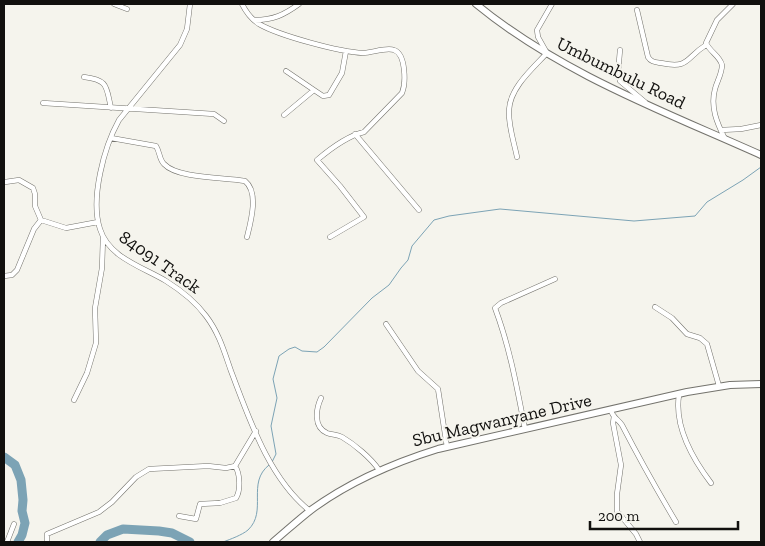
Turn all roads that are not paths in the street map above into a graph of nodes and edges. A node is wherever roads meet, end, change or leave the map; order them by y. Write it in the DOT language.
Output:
graph roads {
  1 [pos="114,4"];
  2 [pos="190,4"];
  3 [pos="242,4"];
  4 [pos="299,4"];
  5 [pos="476,4"];
  6 [pos="552,4"];
  7 [pos="733,4"];
  8 [pos="127,9"];
  9 [pos="637,10"];
  10 [pos="254,20"];
  11 [pos="706,45"];
  12 [pos="620,50"];
  13 [pos="346,51"];
  14 [pos="547,54"];
  15 [pos="286,71"];
  16 [pos="84,77"];
  17 [pos="314,90"];
  18 [pos="43,103"];
  19 [pos="646,103"];
  20 [pos="110,108"];
  21 [pos="127,109"];
  22 [pos="284,115"];
  23 [pos="224,121"];
  24 [pos="761,125"];
  25 [pos="721,130"];
  26 [pos="356,134"];
  27 [pos="111,138"];
  28 [pos="725,139"];
  29 [pos="761,155"];
  30 [pos="517,157"];
  31 [pos="5,182"];
  32 [pos="419,210"];
  33 [pos="41,220"];
  34 [pos="98,222"];
  35 [pos="330,236"];
  36 [pos="102,237"];
  37 [pos="247,237"];
  38 [pos="4,276"];
  39 [pos="555,279"];
  40 [pos="655,307"];
  41 [pos="386,324"];
  42 [pos="761,384"];
  43 [pos="719,386"];
  44 [pos="679,394"];
  45 [pos="320,398"];
  46 [pos="74,400"];
  47 [pos="611,410"];
  48 [pos="614,416"];
  49 [pos="525,429"];
  50 [pos="256,431"];
  51 [pos="447,447"];
  52 [pos="235,466"];
  53 [pos="379,470"];
  54 [pos="711,483"];
  55 [pos="310,511"];
  56 [pos="179,516"];
  57 [pos="676,522"];
  58 [pos="14,524"];
  59 [pos="7,542"];
  60 [pos="47,542"];
  61 [pos="273,542"];
  62 [pos="640,542"];
  1 -- 8 [label="street"];
  2 -- 21 [label="street, 84091 Track"];
  3 -- 10 [label="street"];
  4 -- 10 [label="street"];
  5 -- 14 [label="main road, Umbumbulu Road"];
  6 -- 14 [label="street"];
  7 -- 11 [label="street"];
  9 -- 11 [label="street"];
  10 -- 13 [label="street"];
  11 -- 25 [label="street"];
  12 -- 19 [label="street"];
  13 -- 17 [label="street"];
  13 -- 26 [label="street"];
  14 -- 19 [label="main road, Umbumbulu Road"];
  14 -- 30 [label="street"];
  15 -- 17 [label="street"];
  16 -- 20 [label="street"];
  17 -- 22 [label="street"];
  18 -- 20 [label="street"];
  19 -- 28 [label="main road, Umbumbulu Road"];
  20 -- 21 [label="street"];
  21 -- 23 [label="street"];
  21 -- 27 [label="street, 84091 Track"];
  24 -- 25 [label="street"];
  25 -- 28 [label="street"];
  26 -- 32 [label="street"];
  26 -- 35 [label="street"];
  27 -- 34 [label="street, 84091 Track"];
  27 -- 37 [label="street"];
  28 -- 29 [label="main road, Umbumbulu Road"];
  31 -- 33 [label="street"];
  33 -- 34 [label="street"];
  33 -- 38 [label="street"];
  34 -- 36 [label="street, 84091 Track"];
  36 -- 46 [label="street"];
  36 -- 50 [label="street, 84091 Track"];
  39 -- 49 [label="street"];
  40 -- 43 [label="street"];
  41 -- 51 [label="street"];
  42 -- 43 [label="main road, Sbu Magwanyane Drive"];
  43 -- 44 [label="main road, Sbu Magwanyane Drive"];
  44 -- 47 [label="main road, Sbu Magwanyane Drive"];
  44 -- 54 [label="street"];
  45 -- 53 [label="street"];
  47 -- 48 [label="street"];
  47 -- 49 [label="main road, Sbu Magwanyane Drive"];
  48 -- 57 [label="street"];
  48 -- 62 [label="street"];
  49 -- 51 [label="main road, Sbu Magwanyane Drive"];
  50 -- 52 [label="street"];
  50 -- 55 [label="street, 84091 Track"];
  51 -- 53 [label="main road, Sbu Magwanyane Drive"];
  52 -- 56 [label="street"];
  52 -- 60 [label="street"];
  53 -- 55 [label="main road, Sbu Magwanyane Drive"];
  55 -- 61 [label="main road, Sbu Magwanyane Drive"];
  58 -- 59 [label="street"];
}
